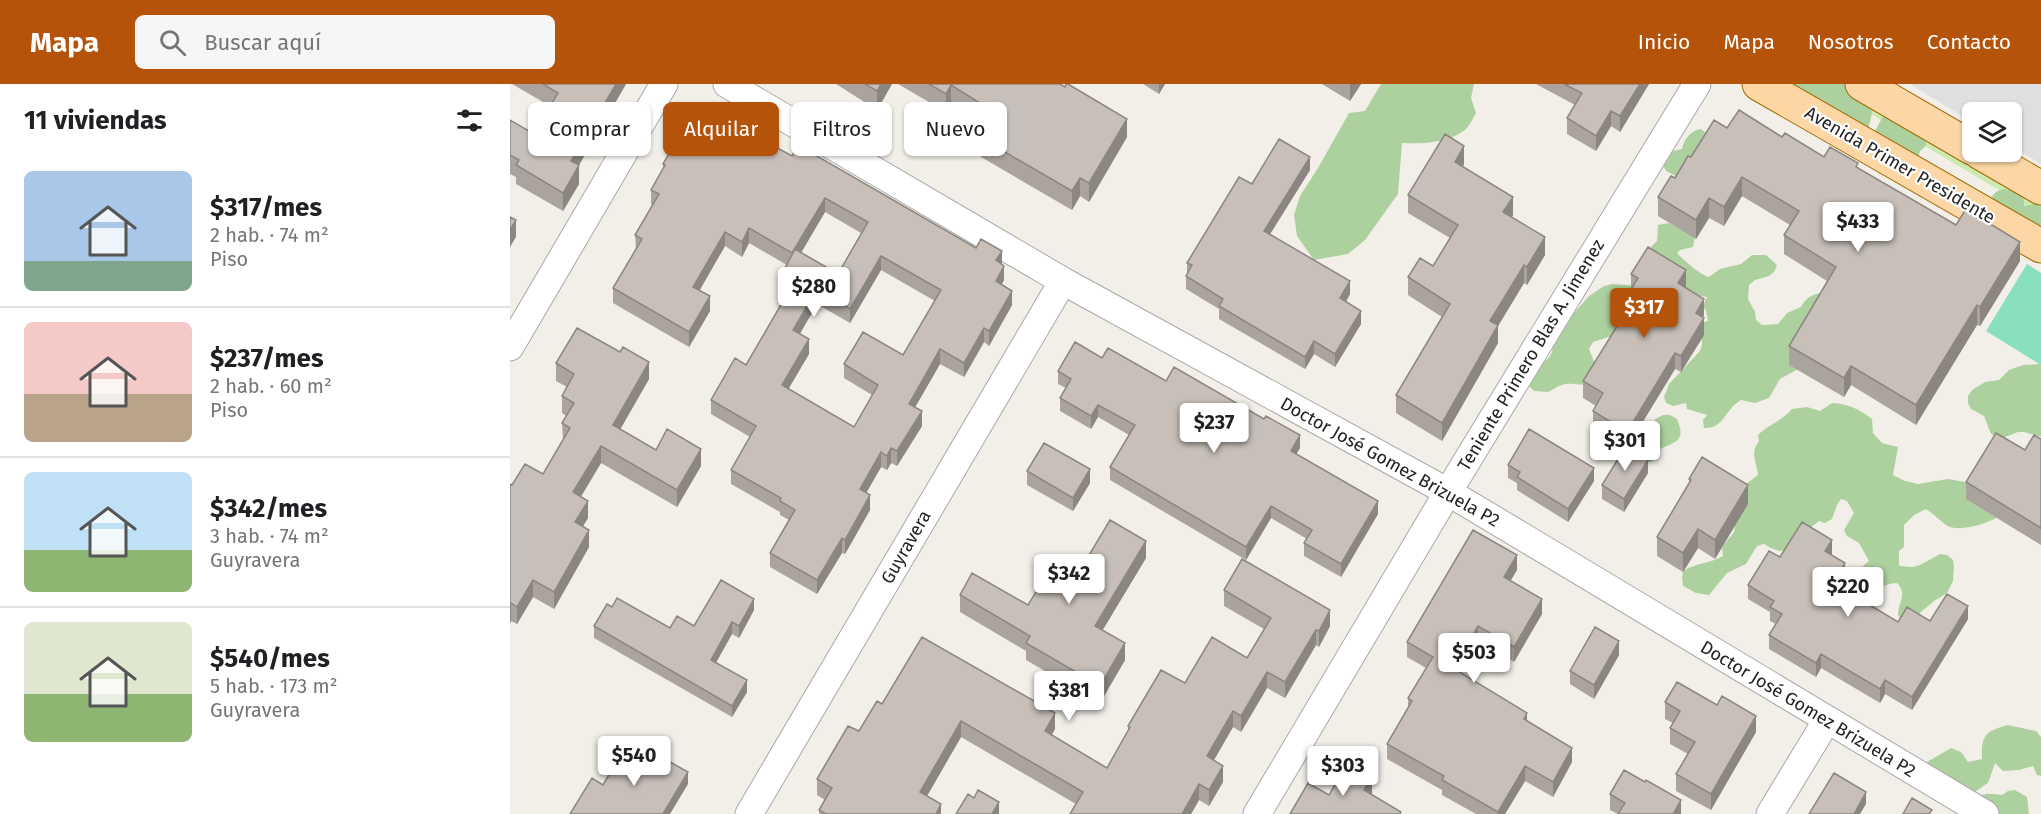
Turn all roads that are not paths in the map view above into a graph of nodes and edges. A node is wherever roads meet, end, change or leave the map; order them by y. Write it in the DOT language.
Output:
graph roads {
  1 [pos="664,84"];
  2 [pos="727,84"];
  3 [pos="1697,84"];
  4 [pos="1759,84"];
  5 [pos="1862,84"];
  6 [pos="1962,142"];
  7 [pos="1996,162"];
  8 [pos="2041,188"];
  9 [pos="2041,246"];
  10 [pos="1063,281"];
  11 [pos="510,347"];
  12 [pos="1448,492"];
  13 [pos="1827,720"];
  14 [pos="749,814"];
  15 [pos="1257,814"];
  16 [pos="1770,814"];
  17 [pos="1984,814"];
  1 -- 11 [label="street"];
  2 -- 10 [label="street, Doctor José Gomez Brizuela P2"];
  3 -- 12 [label="street, Teniente Primero Blas A. Jimenez"];
  4 -- 9 [label="main road, Avenida Primer Presidente"];
  5 -- 6 [label="main road"];
  7 -- 8 [label="main road"];
  10 -- 12 [label="street, Doctor José Gomez Brizuela P2"];
  10 -- 14 [label="street, Guyravera"];
  12 -- 13 [label="street, Doctor José Gomez Brizuela P2"];
  12 -- 15 [label="street, Teniente Primero Blas A. Jimenez"];
  13 -- 16 [label="street"];
  13 -- 17 [label="street, Doctor José Gomez Brizuela P2"];
}
